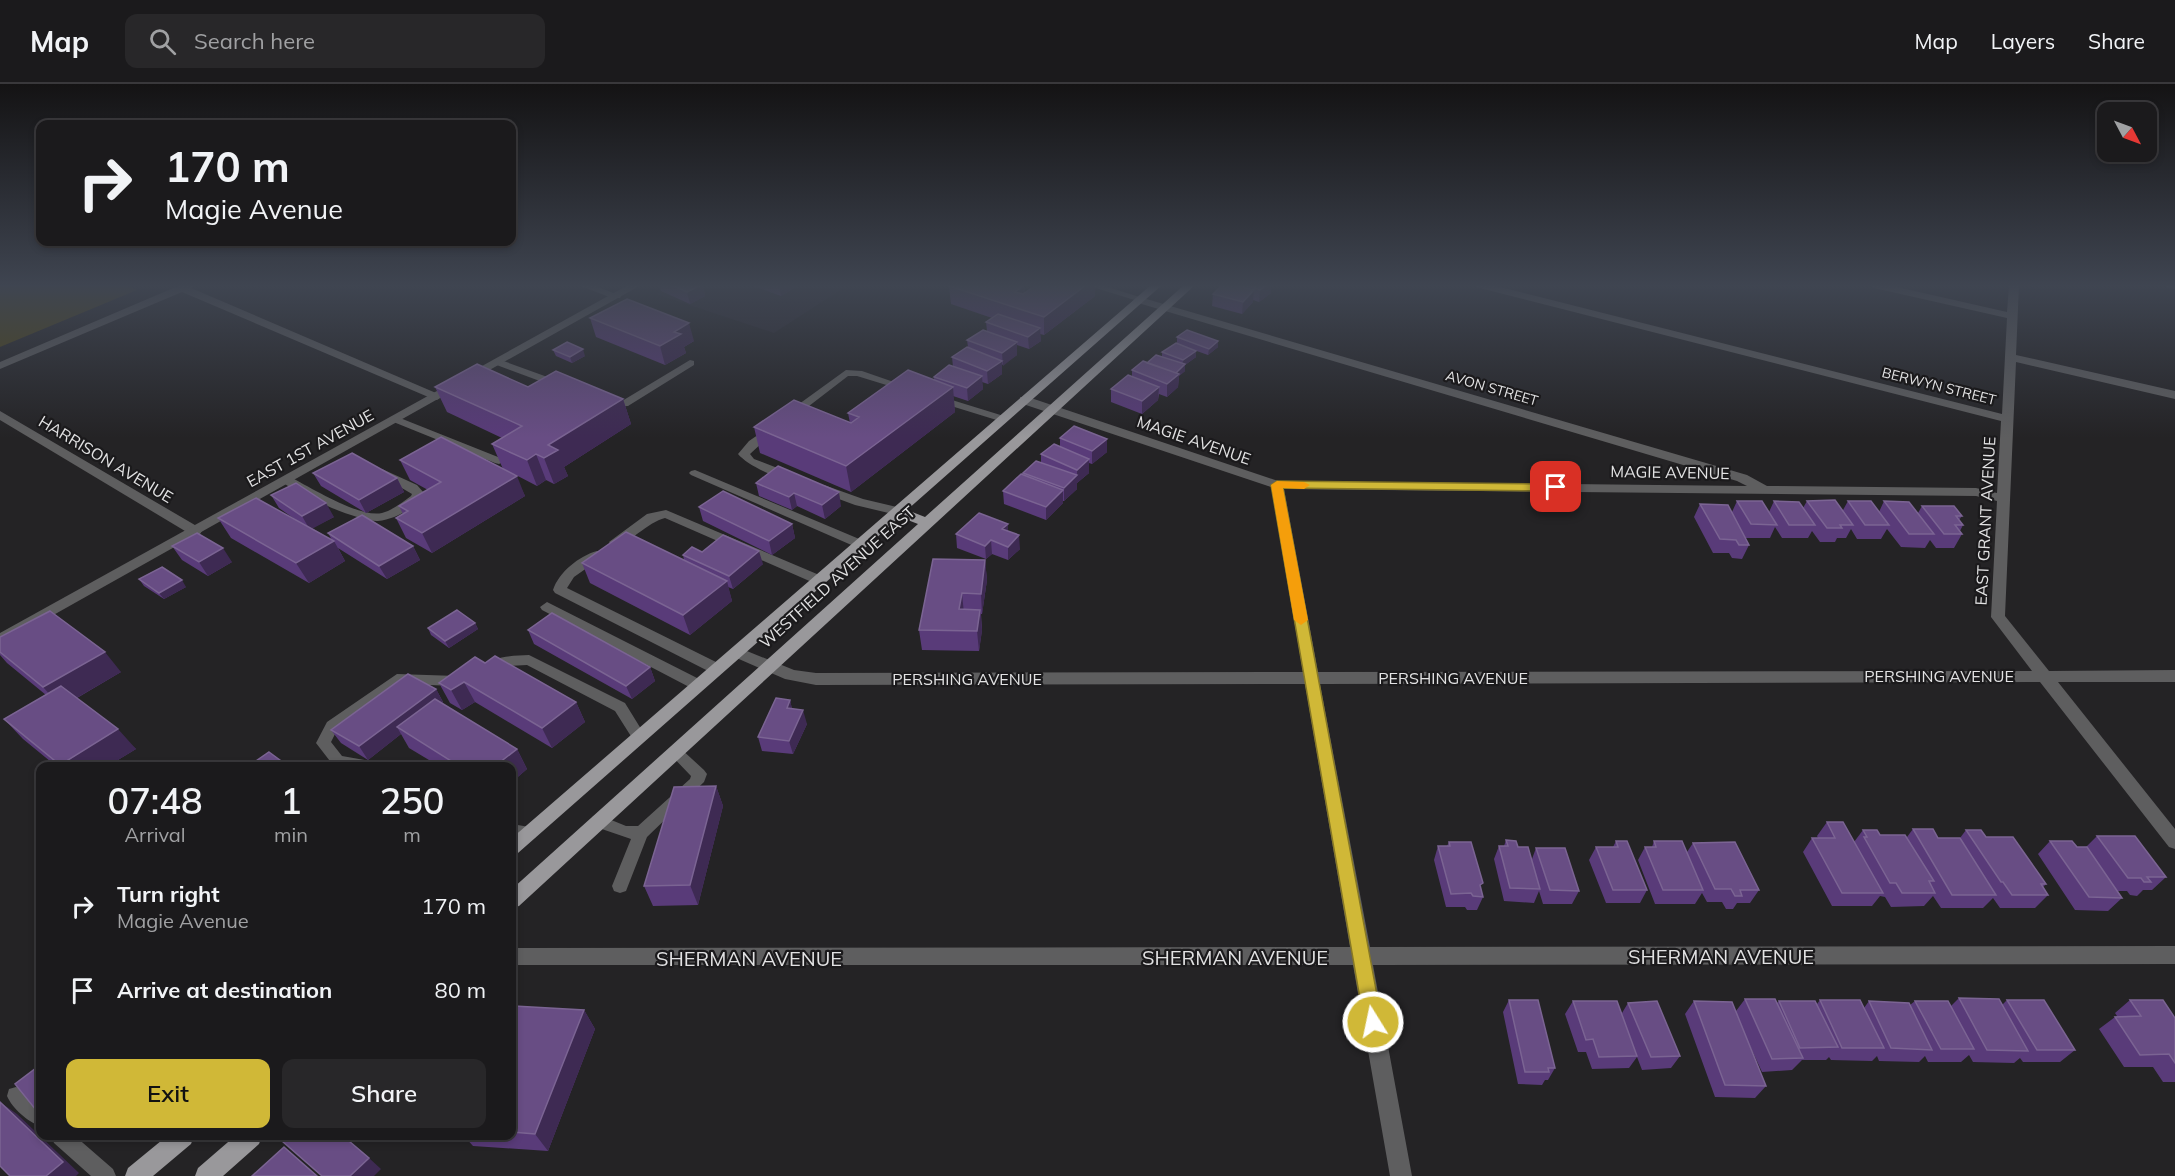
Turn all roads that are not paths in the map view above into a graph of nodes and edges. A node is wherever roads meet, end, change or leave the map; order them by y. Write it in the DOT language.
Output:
graph roads {
  1 [pos="71,336"];
  2 [pos="299,336"];
  3 [pos="547,336"];
  4 [pos="1098,336"];
  5 [pos="1134,336"];
  6 [pos="1260,336"];
  7 [pos="1680,336"];
  8 [pos="2011,336"];
  9 [pos="2010,357"];
  10 [pos="498,362"];
  11 [pos="690,363"];
  12 [pos="0,366"];
  13 [pos="571,390"];
  14 [pos="2175,395"];
  15 [pos="437,396"];
  16 [pos="1024,400"];
  17 [pos="602,402"];
  18 [pos="1053,410"];
  19 [pos="0,415"];
  20 [pos="395,419"];
  21 [pos="1003,419"];
  22 [pos="2008,419"];
  23 [pos="499,461"];
  24 [pos="368,464"];
  25 [pos="695,473"];
  26 [pos="286,480"];
  27 [pos="1277,485"];
  28 [pos="1765,489"];
  29 [pos="2004,498"];
  30 [pos="897,511"];
  31 [pos="927,523"];
  32 [pos="195,531"];
  33 [pos="860,544"];
  34 [pos="819,580"];
  35 [pos="547,607"];
  36 [pos="0,640"];
  37 [pos="737,652"];
  38 [pos="769,667"];
  39 [pos="717,669"];
  40 [pos="2045,676"];
  41 [pos="2175,676"];
  42 [pos="1311,678"];
  43 [pos="698,686"];
  44 [pos="639,737"];
  45 [pos="675,752"];
  46 [pos="345,762"];
  47 [pos="599,821"];
  48 [pos="516,831"];
  49 [pos="529,833"];
  50 [pos="641,833"];
  51 [pos="2175,842"];
  52 [pos="516,844"];
  53 [pos="620,886"];
  54 [pos="516,896"];
  55 [pos="2175,955"];
  56 [pos="1361,956"];
  57 [pos="516,957"];
  58 [pos="16,1096"];
  59 [pos="36,1114"];
  60 [pos="66,1140"];
  61 [pos="178,1140"];
  62 [pos="246,1140"];
  63 [pos="106,1176"];
  64 [pos="136,1176"];
  65 [pos="206,1176"];
  66 [pos="1401,1176"];
  1 -- 12 [label="street"];
  2 -- 15 [label="street"];
  3 -- 10 [label="street, EAST 1ST AVENUE"];
  4 -- 16 [label="main road, WESTFIELD AVENUE EAST"];
  5 -- 18 [label="main road, WESTFIELD AVENUE EAST"];
  6 -- 28 [label="street, AVON STREET"];
  7 -- 22 [label="street, BERWYN STREET"];
  8 -- 9 [label="street, EAST GRANT AVENUE"];
  9 -- 14 [label="street"];
  9 -- 22 [label="street, EAST GRANT AVENUE"];
  10 -- 13 [label="lane"];
  10 -- 15 [label="street, EAST 1ST AVENUE"];
  11 -- 17 [label="lane"];
  15 -- 20 [label="street, EAST 1ST AVENUE"];
  16 -- 18 [label="street, MAGIE AVENUE"];
  16 -- 21 [label="main road, WESTFIELD AVENUE EAST"];
  18 -- 27 [label="street, MAGIE AVENUE"];
  18 -- 31 [label="main road, WESTFIELD AVENUE EAST"];
  19 -- 32 [label="street, HARRISON AVENUE"];
  20 -- 23 [label="lane"];
  20 -- 26 [label="street, EAST 1ST AVENUE"];
  21 -- 30 [label="main road, WESTFIELD AVENUE EAST"];
  21 -- 30 [label="lane"];
  22 -- 29 [label="street, EAST GRANT AVENUE"];
  24 -- 26 [label="lane"];
  25 -- 33 [label="lane"];
  26 -- 32 [label="street, EAST 1ST AVENUE"];
  27 -- 28 [label="street, MAGIE AVENUE"];
  27 -- 42 [label="street"];
  28 -- 29 [label="street, MAGIE AVENUE"];
  29 -- 40 [label="street, EAST GRANT AVENUE"];
  30 -- 31 [label="main road"];
  30 -- 33 [label="main road, WESTFIELD AVENUE EAST"];
  31 -- 38 [label="main road, WESTFIELD AVENUE EAST"];
  32 -- 36 [label="street, EAST 1ST AVENUE"];
  33 -- 34 [label="main road, WESTFIELD AVENUE EAST"];
  34 -- 37 [label="main road, WESTFIELD AVENUE EAST"];
  34 -- 39 [label="lane"];
  35 -- 43 [label="lane"];
  37 -- 38 [label="street, PERSHING AVENUE"];
  37 -- 39 [label="main road, WESTFIELD AVENUE EAST"];
  38 -- 42 [label="street, PERSHING AVENUE"];
  38 -- 45 [label="main road, WESTFIELD AVENUE EAST"];
  39 -- 43 [label="main road, WESTFIELD AVENUE EAST"];
  40 -- 41 [label="street, PERSHING AVENUE"];
  40 -- 42 [label="street, PERSHING AVENUE"];
  40 -- 51 [label="street, EAST GRANT AVENUE"];
  42 -- 56 [label="street"];
  43 -- 44 [label="main road, WESTFIELD AVENUE EAST"];
  44 -- 46 [label="lane"];
  44 -- 49 [label="main road, WESTFIELD AVENUE EAST"];
  45 -- 47 [label="main road, WESTFIELD AVENUE EAST"];
  45 -- 50 [label="lane"];
  47 -- 50 [label="lane"];
  47 -- 54 [label="main road, WESTFIELD AVENUE EAST"];
  48 -- 49 [label="lane"];
  49 -- 52 [label="main road, WESTFIELD AVENUE EAST"];
  50 -- 53 [label="lane"];
  55 -- 56 [label="street, SHERMAN AVENUE"];
  56 -- 57 [label="street, SHERMAN AVENUE"];
  56 -- 66 [label="street"];
  58 -- 59 [label="lane"];
  60 -- 63 [label="lane"];
  61 -- 64 [label="main road"];
  62 -- 65 [label="main road"];
}
